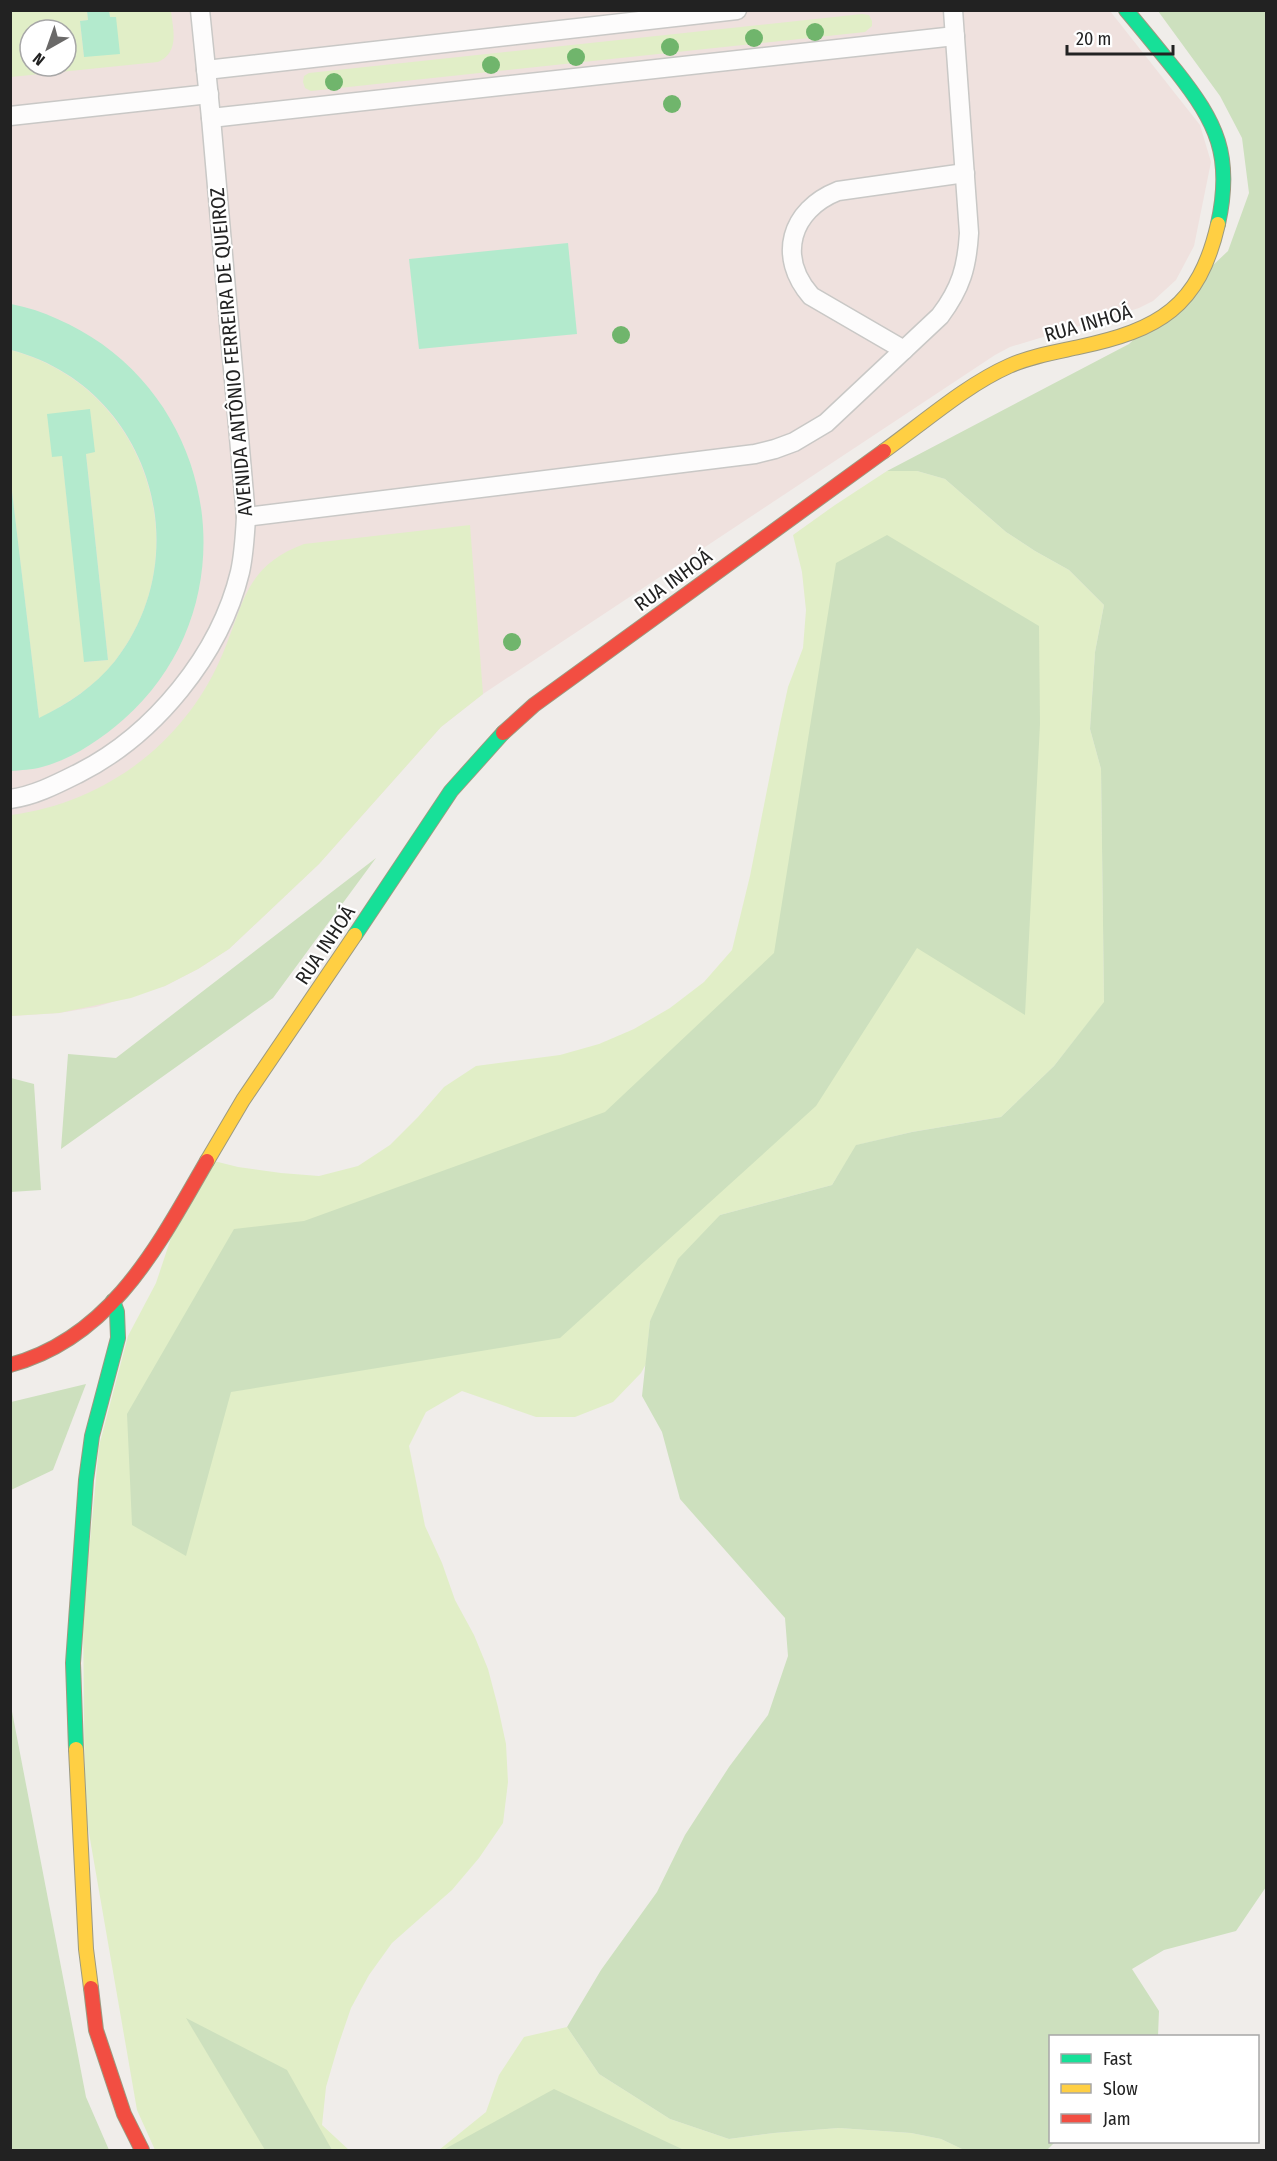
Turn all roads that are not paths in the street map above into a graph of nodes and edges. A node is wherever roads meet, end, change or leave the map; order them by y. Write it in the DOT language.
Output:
graph roads {
  1 [pos="200,10"];
  2 [pos="737,10"];
  3 [pos="953,10"];
  4 [pos="1126,10"];
  5 [pos="955,36"];
  6 [pos="206,70"];
  7 [pos="209,94"];
  8 [pos="10,116"];
  9 [pos="212,118"];
  10 [pos="965,173"];
  11 [pos="903,350"];
  12 [pos="246,517"];
  13 [pos="10,799"];
  14 [pos="113,1301"];
  15 [pos="10,1365"];
  16 [pos="142,2151"];
  1 -- 6 [label="lane, AVENIDA ANTÔNIO FERREIRA DE QUEIROZ"];
  2 -- 6 [label="lane"];
  3 -- 5 [label="lane"];
  4 -- 14 [label="street, RUA INHOÁ"];
  5 -- 9 [label="lane"];
  5 -- 10 [label="lane"];
  6 -- 7 [label="lane, AVENIDA ANTÔNIO FERREIRA DE QUEIROZ"];
  7 -- 8 [label="lane"];
  7 -- 9 [label="lane, AVENIDA ANTÔNIO FERREIRA DE QUEIROZ"];
  9 -- 12 [label="lane, AVENIDA ANTÔNIO FERREIRA DE QUEIROZ"];
  10 -- 11 [label="lane"];
  10 -- 11 [label="lane"];
  11 -- 12 [label="lane"];
  12 -- 13 [label="lane, AVENIDA ANTÔNIO FERREIRA DE QUEIROZ"];
  14 -- 15 [label="street, RUA INHOÁ"];
  14 -- 16 [label="street"];
}
